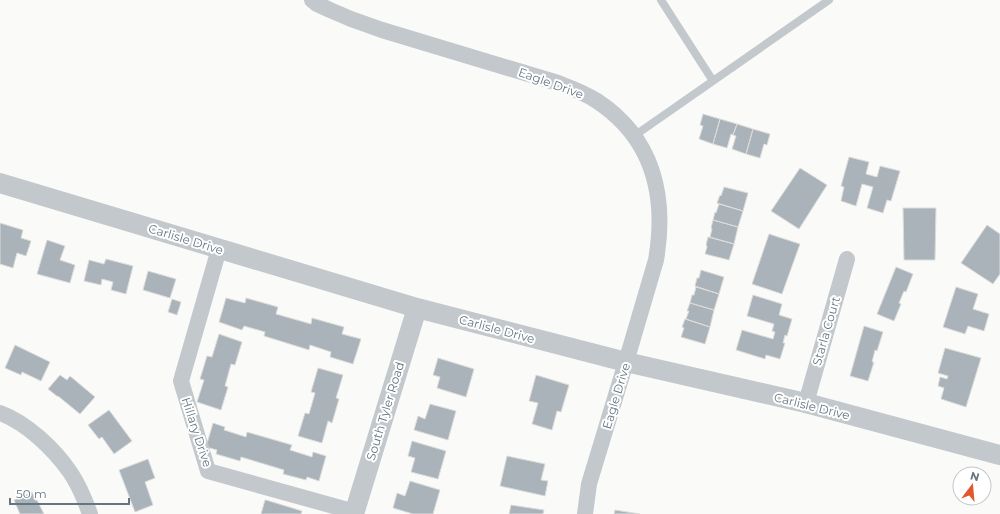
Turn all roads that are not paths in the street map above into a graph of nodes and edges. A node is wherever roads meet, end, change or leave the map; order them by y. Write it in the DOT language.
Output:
graph roads {
  1 [pos="312,0"];
  2 [pos="661,0"];
  3 [pos="829,0"];
  4 [pos="713,81"];
  5 [pos="634,136"];
  6 [pos="0,183"];
  7 [pos="219,249"];
  8 [pos="847,259"];
  9 [pos="417,308"];
  10 [pos="626,362"];
  11 [pos="806,403"];
  12 [pos="0,413"];
  13 [pos="1000,455"];
  14 [pos="354,513"];
  15 [pos="90,514"];
  16 [pos="585,514"];
  1 -- 5 [label="street, Eagle Drive"];
  2 -- 4 [label="lane"];
  3 -- 4 [label="lane"];
  4 -- 5 [label="lane"];
  5 -- 10 [label="street, Eagle Drive"];
  6 -- 7 [label="street, Carlisle Drive"];
  7 -- 9 [label="street, Carlisle Drive"];
  7 -- 14 [label="street, Hillary Drive"];
  8 -- 11 [label="street, Starla Court"];
  9 -- 10 [label="street, Carlisle Drive"];
  9 -- 14 [label="street, South Tyler Road"];
  10 -- 11 [label="street, Carlisle Drive"];
  10 -- 16 [label="street, Eagle Drive"];
  11 -- 13 [label="street, Carlisle Drive"];
  12 -- 15 [label="street"];
}
